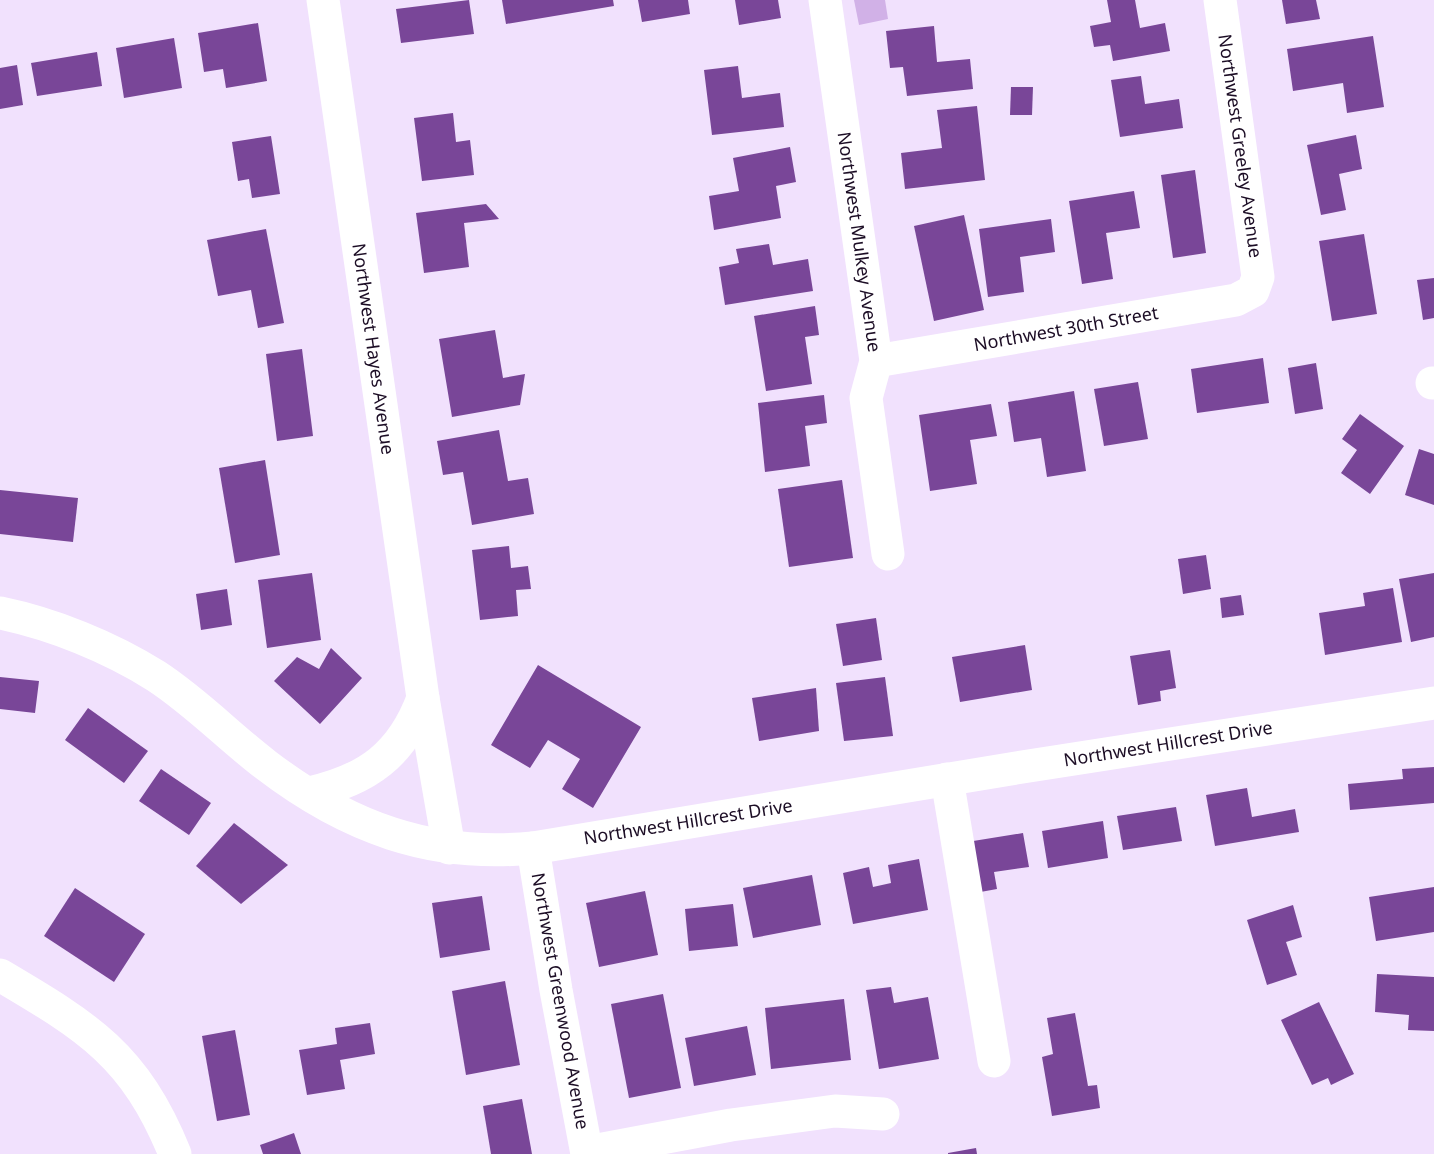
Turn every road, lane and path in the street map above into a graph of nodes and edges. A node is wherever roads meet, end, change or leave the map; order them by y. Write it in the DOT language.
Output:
graph roads {
  1 [pos="323,0"];
  2 [pos="825,0"];
  3 [pos="1220,0"];
  4 [pos="1252,291"];
  5 [pos="876,361"];
  6 [pos="888,554"];
  7 [pos="0,613"];
  8 [pos="423,698"];
  9 [pos="1434,703"];
  10 [pos="947,779"];
  11 [pos="309,793"];
  12 [pos="449,848"];
  13 [pos="533,848"];
  14 [pos="0,975"];
  15 [pos="994,1061"];
  16 [pos="883,1113"];
  17 [pos="587,1153"];
  18 [pos="175,1154"];
  1 -- 8 [label="street, Northwest Hayes Avenue"];
  2 -- 5 [label="street, Northwest Mulkey Avenue"];
  3 -- 4 [label="street, Northwest Greeley Avenue"];
  4 -- 5 [label="street, Northwest 30th Street"];
  5 -- 6 [label="street, Northwest Mulkey Avenue"];
  7 -- 11 [label="street, Northwest Hillcrest Drive"];
  8 -- 11 [label="street"];
  8 -- 12 [label="street, Northwest Hayes Avenue"];
  9 -- 10 [label="street, Northwest Hillcrest Drive"];
  10 -- 13 [label="street, Northwest Hillcrest Drive"];
  10 -- 15 [label="street"];
  11 -- 12 [label="street, Northwest Hillcrest Drive"];
  12 -- 13 [label="street, Northwest Hillcrest Drive"];
  13 -- 17 [label="street, Northwest Greenwood Avenue"];
  14 -- 18 [label="street"];
  16 -- 17 [label="street"];
}
